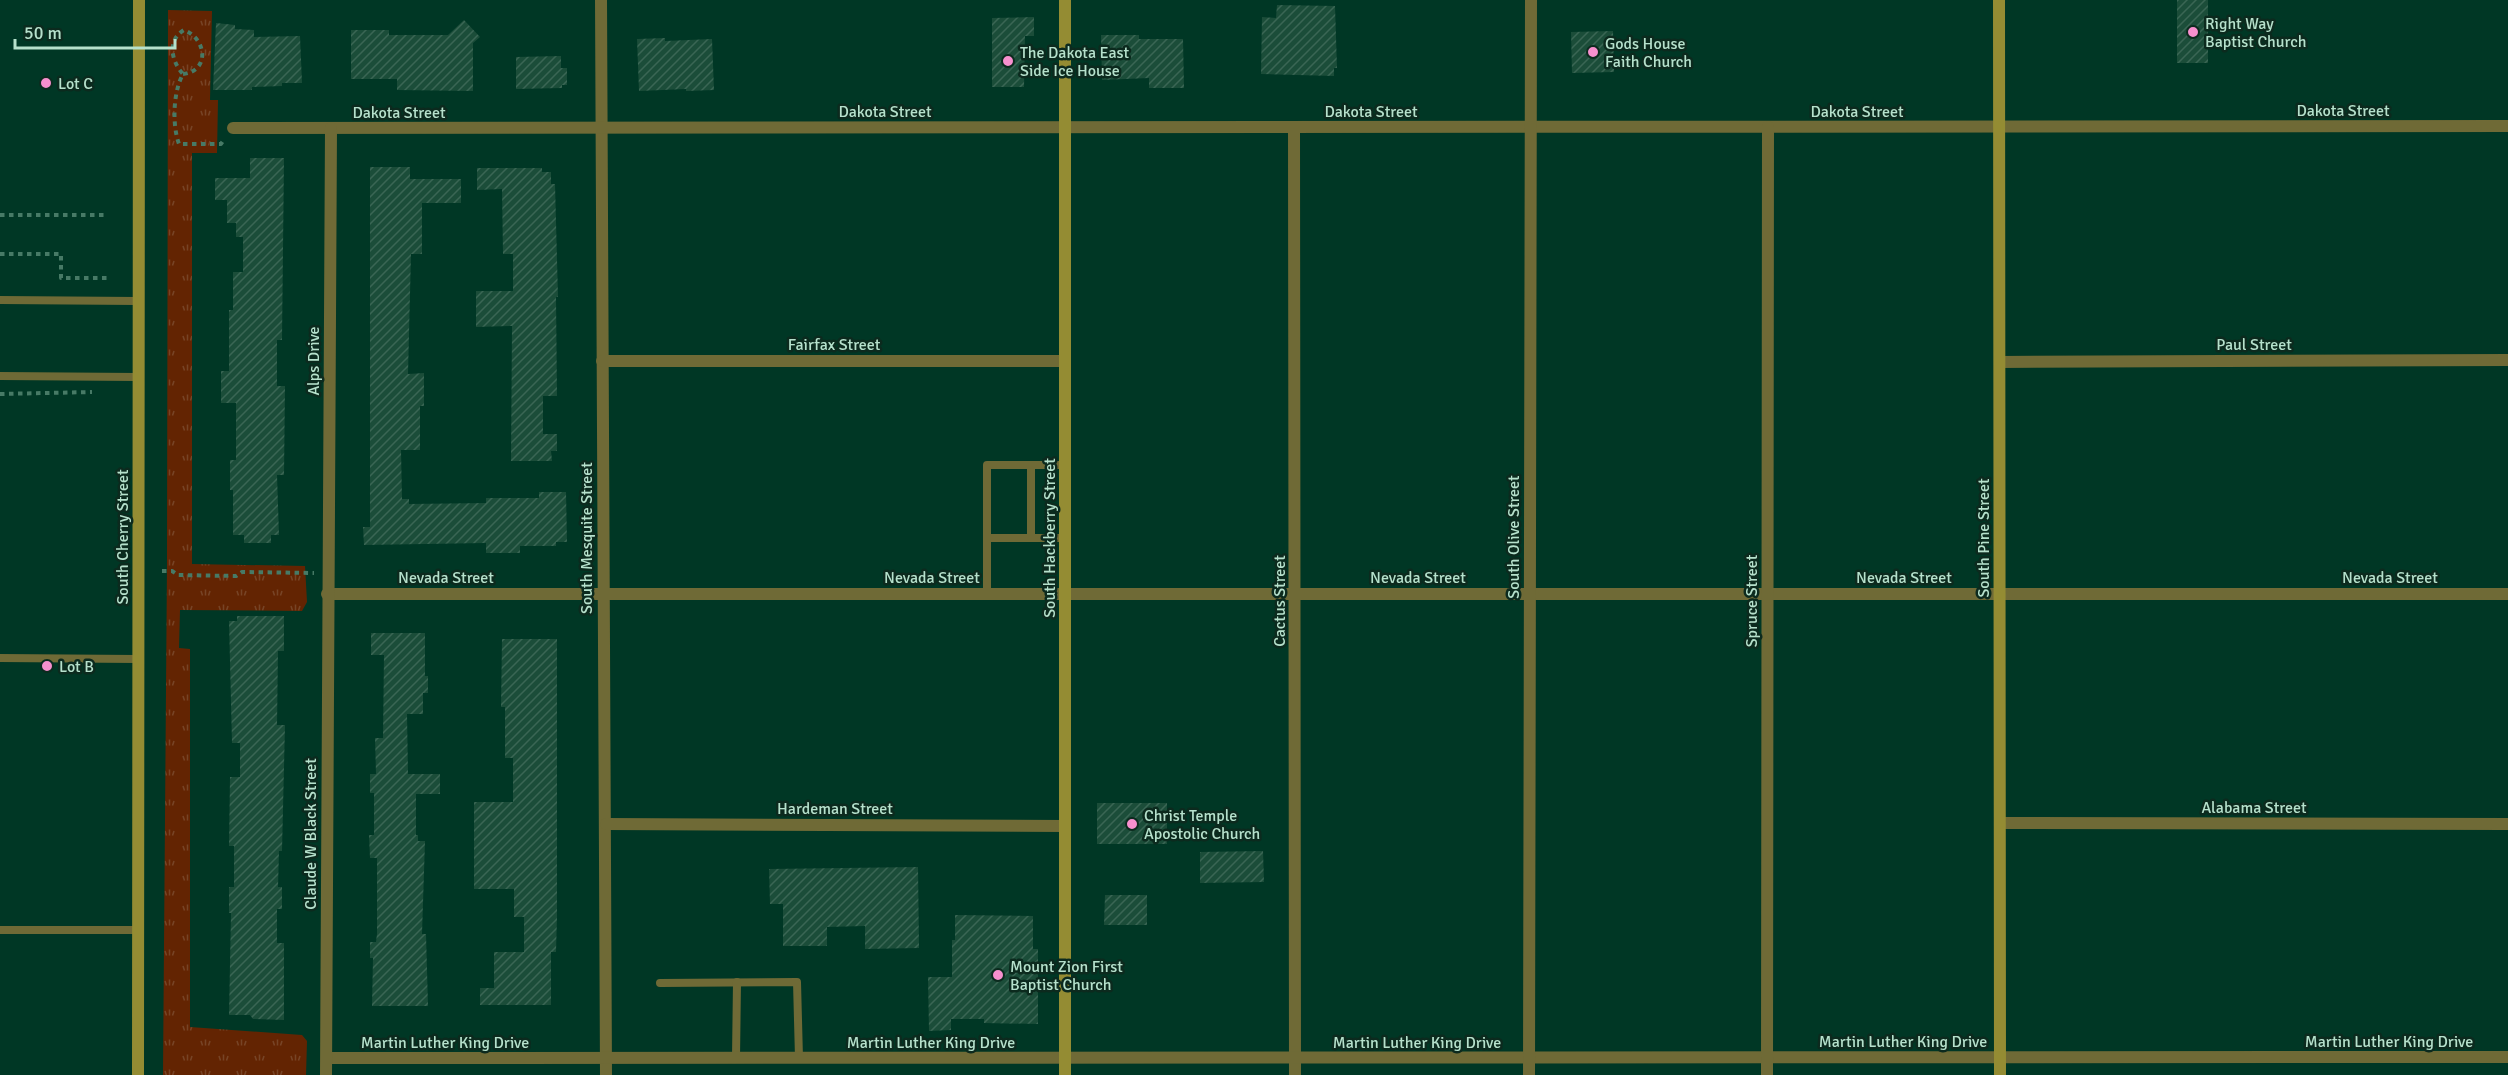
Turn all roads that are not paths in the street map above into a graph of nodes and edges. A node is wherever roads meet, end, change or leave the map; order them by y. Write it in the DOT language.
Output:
graph roads {
  1 [pos="139,0"];
  2 [pos="601,0"];
  3 [pos="1065,0"];
  4 [pos="1531,0"];
  5 [pos="1999,0"];
  6 [pos="2508,126"];
  7 [pos="1294,127"];
  8 [pos="1531,127"];
  9 [pos="1768,127"];
  10 [pos="1999,127"];
  11 [pos="233,128"];
  12 [pos="331,128"];
  13 [pos="600,128"];
  14 [pos="1065,128"];
  15 [pos="0,300"];
  16 [pos="138,301"];
  17 [pos="1065,360"];
  18 [pos="2508,360"];
  19 [pos="602,361"];
  20 [pos="2000,362"];
  21 [pos="0,376"];
  22 [pos="138,377"];
  23 [pos="1031,465"];
  24 [pos="1065,465"];
  25 [pos="987,538"];
  26 [pos="1031,538"];
  27 [pos="1065,538"];
  28 [pos="327,594"];
  29 [pos="603,594"];
  30 [pos="987,594"];
  31 [pos="1065,594"];
  32 [pos="1295,594"];
  33 [pos="1530,594"];
  34 [pos="1767,594"];
  35 [pos="2000,594"];
  36 [pos="2508,594"];
  37 [pos="0,658"];
  38 [pos="138,660"];
  39 [pos="2000,823"];
  40 [pos="606,824"];
  41 [pos="2508,824"];
  42 [pos="1065,826"];
  43 [pos="0,930"];
  44 [pos="138,930"];
  45 [pos="737,982"];
  46 [pos="660,983"];
  47 [pos="2508,1057"];
  48 [pos="327,1058"];
  49 [pos="606,1058"];
  50 [pos="736,1058"];
  51 [pos="799,1058"];
  52 [pos="1065,1058"];
  53 [pos="1295,1058"];
  54 [pos="1529,1058"];
  55 [pos="1767,1058"];
  56 [pos="2000,1058"];
  57 [pos="138,1075"];
  58 [pos="326,1075"];
  59 [pos="606,1075"];
  60 [pos="1065,1075"];
  61 [pos="1295,1075"];
  62 [pos="1529,1075"];
  63 [pos="1767,1075"];
  64 [pos="2000,1075"];
  1 -- 16 [label="street, South Cherry Street"];
  2 -- 13 [label="street, South Mesquite Street"];
  3 -- 14 [label="street, South Hackberry Street"];
  4 -- 8 [label="street, South Olive Street"];
  5 -- 10 [label="street, South Pine Street"];
  6 -- 10 [label="street, Dakota Street"];
  7 -- 8 [label="street, Dakota Street"];
  7 -- 14 [label="street, Dakota Street"];
  7 -- 32 [label="street, Cactus Street"];
  8 -- 9 [label="street, Dakota Street"];
  8 -- 33 [label="street, South Olive Street"];
  9 -- 10 [label="street, Dakota Street"];
  9 -- 34 [label="street, Spruce Street"];
  10 -- 20 [label="street, South Pine Street"];
  11 -- 12 [label="street, Dakota Street"];
  12 -- 13 [label="street, Dakota Street"];
  12 -- 28 [label="street, Alps Drive"];
  13 -- 14 [label="street, Dakota Street"];
  13 -- 19 [label="street, South Mesquite Street"];
  14 -- 17 [label="street, South Hackberry Street"];
  15 -- 16 [label="lane"];
  16 -- 22 [label="street, South Cherry Street"];
  17 -- 19 [label="street, Fairfax Street"];
  17 -- 24 [label="street, South Hackberry Street"];
  18 -- 20 [label="street, Paul Street"];
  19 -- 29 [label="street, South Mesquite Street"];
  20 -- 35 [label="street, South Pine Street"];
  21 -- 22 [label="lane"];
  22 -- 38 [label="street, South Cherry Street"];
  23 -- 24 [label="lane"];
  23 -- 25 [label="lane"];
  23 -- 26 [label="lane"];
  24 -- 27 [label="street, South Hackberry Street"];
  25 -- 26 [label="lane"];
  25 -- 30 [label="lane"];
  26 -- 27 [label="lane"];
  27 -- 31 [label="street, South Hackberry Street"];
  28 -- 29 [label="street, Nevada Street"];
  28 -- 48 [label="street, Claude W Black Street"];
  29 -- 30 [label="street, Nevada Street"];
  29 -- 40 [label="street, South Mesquite Street"];
  30 -- 31 [label="street, Nevada Street"];
  31 -- 32 [label="street, Nevada Street"];
  31 -- 42 [label="street, South Hackberry Street"];
  32 -- 33 [label="street, Nevada Street"];
  32 -- 53 [label="street, Cactus Street"];
  33 -- 34 [label="street, Nevada Street"];
  33 -- 54 [label="street, South Olive Street"];
  34 -- 35 [label="street, Nevada Street"];
  34 -- 55 [label="street, Spruce Street"];
  35 -- 36 [label="street, Nevada Street"];
  35 -- 39 [label="street, South Pine Street"];
  37 -- 38 [label="lane"];
  38 -- 44 [label="street, South Cherry Street"];
  39 -- 41 [label="street, Alabama Street"];
  39 -- 56 [label="street, South Pine Street"];
  40 -- 42 [label="street, Hardeman Street"];
  40 -- 49 [label="street, South Mesquite Street"];
  42 -- 52 [label="street, South Hackberry Street"];
  43 -- 44 [label="lane"];
  44 -- 57 [label="street, South Cherry Street"];
  45 -- 46 [label="lane"];
  45 -- 50 [label="lane"];
  45 -- 51 [label="lane"];
  47 -- 56 [label="street, Martin Luther King Drive"];
  48 -- 49 [label="street, Martin Luther King Drive"];
  48 -- 58 [label="street, Claude W Black Street"];
  49 -- 50 [label="street, Martin Luther King Drive"];
  49 -- 59 [label="street, South Mesquite Street"];
  50 -- 51 [label="street, Martin Luther King Drive"];
  51 -- 52 [label="street, Martin Luther King Drive"];
  52 -- 53 [label="street, Martin Luther King Drive"];
  52 -- 60 [label="street, South Hackberry Street"];
  53 -- 54 [label="street, Martin Luther King Drive"];
  53 -- 61 [label="street, Cactus Street"];
  54 -- 55 [label="street, Martin Luther King Drive"];
  54 -- 62 [label="street, South Olive Street"];
  55 -- 56 [label="street, Martin Luther King Drive"];
  55 -- 63 [label="street, Spruce Street"];
  56 -- 64 [label="street, South Pine Street"];
}
